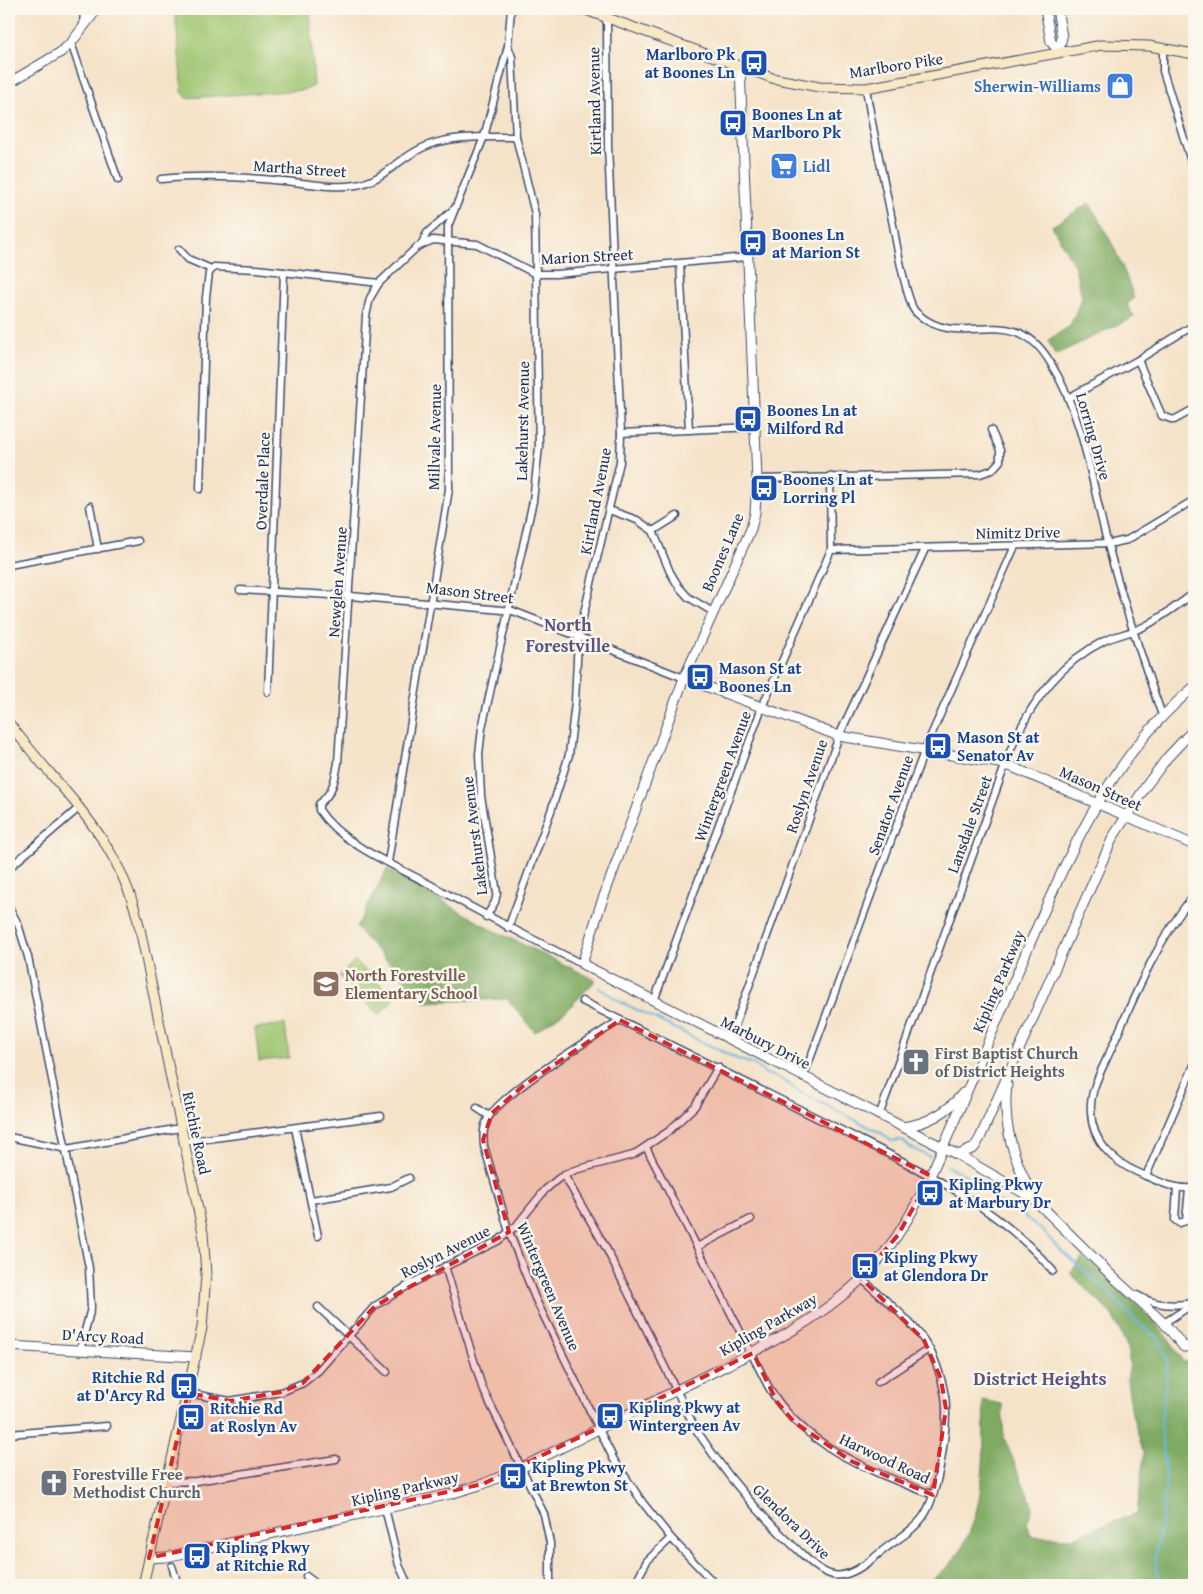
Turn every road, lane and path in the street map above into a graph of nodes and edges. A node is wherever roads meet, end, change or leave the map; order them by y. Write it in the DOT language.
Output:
graph roads {
  1 [pos="84,9"];
  2 [pos="97,9"];
  3 [pos="511,9"];
  4 [pos="583,9"];
  5 [pos="1045,9"];
  6 [pos="1057,9"];
  7 [pos="605,12"];
  8 [pos="83,28"];
  9 [pos="71,43"];
  10 [pos="508,46"];
  11 [pos="1164,48"];
  12 [pos="1059,52"];
  13 [pos="1194,54"];
  14 [pos="740,67"];
  15 [pos="9,83"];
  16 [pos="866,88"];
  17 [pos="484,137"];
  18 [pos="516,137"];
  19 [pos="1194,171"];
  20 [pos="161,179"];
  21 [pos="118,180"];
  22 [pos="455,208"];
  23 [pos="446,240"];
  24 [pos="421,244"];
  25 [pos="179,249"];
  26 [pos="747,257"];
  27 [pos="680,264"];
  28 [pos="211,269"];
  29 [pos="614,270"];
  30 [pos="284,272"];
  31 [pos="536,274"];
  32 [pos="379,283"];
  33 [pos="1194,325"];
  34 [pos="1138,360"];
  35 [pos="1070,397"];
  36 [pos="1194,409"];
  37 [pos="754,427"];
  38 [pos="689,430"];
  39 [pos="991,430"];
  40 [pos="621,433"];
  41 [pos="830,476"];
  42 [pos="756,479"];
  43 [pos="200,489"];
  44 [pos="1194,500"];
  45 [pos="90,506"];
  46 [pos="609,510"];
  47 [pos="677,516"];
  48 [pos="652,531"];
  49 [pos="138,541"];
  50 [pos="1107,543"];
  51 [pos="1015,546"];
  52 [pos="98,549"];
  53 [pos="925,549"];
  54 [pos="831,550"];
  55 [pos="9,565"];
  56 [pos="240,590"];
  57 [pos="272,591"];
  58 [pos="1194,593"];
  59 [pos="350,596"];
  60 [pos="431,602"];
  61 [pos="508,611"];
  62 [pos="713,612"];
  63 [pos="1132,632"];
  64 [pos="578,638"];
  65 [pos="684,678"];
  66 [pos="1194,687"];
  67 [pos="268,692"];
  68 [pos="762,707"];
  69 [pos="1162,715"];
  70 [pos="9,723"];
  71 [pos="1194,729"];
  72 [pos="839,736"];
  73 [pos="925,749"];
  74 [pos="1005,764"];
  75 [pos="1097,803"];
  76 [pos="80,807"];
  77 [pos="1126,816"];
  78 [pos="1194,845"];
  79 [pos="373,854"];
  80 [pos="388,862"];
  81 [pos="9,868"];
  82 [pos="1194,895"];
  83 [pos="9,907"];
  84 [pos="486,917"];
  85 [pos="508,928"];
  86 [pos="582,964"];
  87 [pos="582,1001"];
  88 [pos="654,1001"];
  89 [pos="620,1020"];
  90 [pos="730,1040"];
  91 [pos="1194,1065"];
  92 [pos="718,1067"];
  93 [pos="1008,1074"];
  94 [pos="803,1078"];
  95 [pos="969,1086"];
  96 [pos="477,1108"];
  97 [pos="381,1116"];
  98 [pos="489,1116"];
  99 [pos="879,1116"];
  100 [pos="902,1127"];
  101 [pos="180,1128"];
  102 [pos="295,1128"];
  103 [pos="9,1137"];
  104 [pos="183,1142"];
  105 [pos="646,1147"];
  106 [pos="943,1148"];
  107 [pos="66,1149"];
  108 [pos="958,1155"];
  109 [pos="564,1175"];
  110 [pos="931,1176"];
  111 [pos="1146,1176"];
  112 [pos="409,1178"];
  113 [pos="1177,1188"];
  114 [pos="1192,1188"];
  115 [pos="1034,1199"];
  116 [pos="311,1200"];
  117 [pos="751,1218"];
  118 [pos="509,1232"];
  119 [pos="318,1236"];
  120 [pos="697,1247"];
  121 [pos="445,1266"];
  122 [pos="1053,1270"];
  123 [pos="861,1278"];
  124 [pos="1124,1286"];
  125 [pos="1194,1303"];
  126 [pos="318,1307"];
  127 [pos="1164,1323"];
  128 [pos="348,1337"];
  129 [pos="9,1346"];
  130 [pos="1191,1347"];
  131 [pos="929,1349"];
  132 [pos="80,1350"];
  133 [pos="753,1352"];
  134 [pos="196,1357"];
  135 [pos="387,1372"];
  136 [pos="878,1382"];
  137 [pos="677,1390"];
  138 [pos="188,1393"];
  139 [pos="107,1426"];
  140 [pos="599,1428"];
  141 [pos="9,1434"];
  142 [pos="336,1459"];
  143 [pos="521,1468"];
  144 [pos="166,1482"];
  145 [pos="933,1495"];
  146 [pos="385,1508"];
  147 [pos="671,1538"];
  148 [pos="149,1558"];
  149 [pos="172,1566"];
  150 [pos="306,1576"];
  151 [pos="142,1585"];
  152 [pos="178,1585"];
  153 [pos="318,1585"];
  154 [pos="408,1585"];
  155 [pos="550,1585"];
  156 [pos="634,1585"];
  157 [pos="716,1585"];
  1 -- 8 [label="street"];
  2 -- 8 [label="street"];
  3 -- 10 [label="street, Lakehurst Avenue"];
  4 -- 7 [label="main road, Marlboro Pike"];
  5 -- 12 [label="street"];
  6 -- 12 [label="street"];
  7 -- 14 [label="main road, Marlboro Pike"];
  7 -- 29 [label="street, Kirtland Avenue"];
  8 -- 9 [label="street"];
  9 -- 15 [label="street"];
  9 -- 21 [label="street"];
  10 -- 17 [label="street, Millvale Avenue"];
  10 -- 18 [label="street, Lakehurst Avenue"];
  11 -- 12 [label="main road, Marlboro Pike"];
  11 -- 13 [label="main road, Marlboro Pike"];
  11 -- 19 [label="street"];
  12 -- 16 [label="main road, Marlboro Pike"];
  14 -- 16 [label="main road, Marlboro Pike"];
  14 -- 26 [label="street, Boones Lane"];
  16 -- 35 [label="street, Lorring Drive"];
  17 -- 18 [label="street, Martha Street"];
  17 -- 20 [label="street, Martha Street"];
  17 -- 22 [label="street, Millvale Avenue"];
  18 -- 31 [label="street, Lakehurst Avenue"];
  22 -- 23 [label="street, Millvale Avenue"];
  22 -- 24 [label="street"];
  23 -- 24 [label="street, Marion Street"];
  23 -- 31 [label="street, Marion Street"];
  23 -- 60 [label="street, Millvale Avenue"];
  24 -- 32 [label="street"];
  25 -- 28 [label="street"];
  26 -- 27 [label="street, Marion Street"];
  26 -- 37 [label="street, Boones Lane"];
  27 -- 29 [label="street, Marion Street"];
  27 -- 38 [label="street"];
  28 -- 30 [label="street"];
  28 -- 43 [label="street"];
  29 -- 31 [label="street, Marion Street"];
  29 -- 40 [label="street, Kirtland Avenue"];
  30 -- 32 [label="street"];
  30 -- 57 [label="street, Overdale Place"];
  31 -- 61 [label="street, Lakehurst Avenue"];
  32 -- 59 [label="street, Newglen Avenue"];
  33 -- 34 [label="street"];
  34 -- 35 [label="street"];
  34 -- 36 [label="street"];
  35 -- 50 [label="street, Lorring Drive"];
  37 -- 38 [label="street"];
  37 -- 42 [label="street, Boones Lane"];
  38 -- 40 [label="street"];
  39 -- 41 [label="street"];
  40 -- 46 [label="street, Kirtland Avenue"];
  41 -- 42 [label="street"];
  41 -- 54 [label="street, Wintergreen Avenue"];
  42 -- 62 [label="street, Boones Lane"];
  44 -- 50 [label="street, Nimitz Drive"];
  45 -- 52 [label="street"];
  46 -- 48 [label="street"];
  46 -- 64 [label="street, Kirtland Avenue"];
  47 -- 48 [label="street"];
  48 -- 62 [label="street"];
  49 -- 52 [label="street"];
  50 -- 51 [label="street, Nimitz Drive"];
  50 -- 63 [label="street, Lorring Drive"];
  51 -- 53 [label="street, Nimitz Drive"];
  51 -- 73 [label="street, Senator Avenue"];
  52 -- 55 [label="street"];
  53 -- 54 [label="street, Nimitz Drive"];
  53 -- 72 [label="street, Roslyn Avenue"];
  54 -- 68 [label="street, Wintergreen Avenue"];
  56 -- 57 [label="street, Mason Street"];
  57 -- 59 [label="street, Mason Street"];
  57 -- 67 [label="street, Overdale Place"];
  58 -- 63 [label="street, Lansdale Street"];
  59 -- 60 [label="street, Mason Street"];
  59 -- 79 [label="street, Newglen Avenue"];
  60 -- 61 [label="street, Mason Street"];
  60 -- 80 [label="street, Millvale Avenue"];
  61 -- 64 [label="street, Mason Street"];
  61 -- 84 [label="street, Lakehurst Avenue"];
  62 -- 65 [label="street, Boones Lane"];
  63 -- 69 [label="street, Lorring Drive"];
  63 -- 74 [label="street, Lansdale Street"];
  64 -- 65 [label="street, Mason Street"];
  64 -- 85 [label="street, Kirtland Avenue"];
  65 -- 68 [label="street, Mason Street"];
  65 -- 86 [label="street, Boones Lane"];
  66 -- 69 [label="street, Kipling Parkway"];
  68 -- 72 [label="street, Mason Street"];
  68 -- 88 [label="street, Wintergreen Avenue"];
  69 -- 75 [label="street, Kipling Parkway"];
  70 -- 76 [label="main road, Ritchie Road"];
  71 -- 77 [label="street"];
  72 -- 73 [label="street, Mason Street"];
  72 -- 90 [label="street, Roslyn Avenue"];
  73 -- 74 [label="street, Mason Street"];
  73 -- 94 [label="street, Senator Avenue"];
  74 -- 75 [label="street, Mason Street"];
  74 -- 99 [label="street, Lansdale Street"];
  75 -- 77 [label="street, Mason Street"];
  75 -- 95 [label="street, Kipling Parkway"];
  76 -- 81 [label="street"];
  76 -- 101 [label="main road, Ritchie Road"];
  77 -- 78 [label="street, Mason Street"];
  77 -- 93 [label="street"];
  79 -- 80 [label="street, Marbury Drive"];
  80 -- 84 [label="street, Marbury Drive"];
  82 -- 111 [label="street"];
  83 -- 107 [label="street"];
  84 -- 85 [label="street, Marbury Drive"];
  85 -- 86 [label="street, Marbury Drive"];
  86 -- 88 [label="street, Marbury Drive"];
  87 -- 89 [label="street"];
  88 -- 90 [label="street, Marbury Drive"];
  89 -- 92 [label="street"];
  89 -- 98 [label="street"];
  90 -- 94 [label="street, Marbury Drive"];
  91 -- 111 [label="street"];
  92 -- 105 [label="street, Roslyn Avenue"];
  92 -- 110 [label="street"];
  93 -- 108 [label="street"];
  93 -- 115 [label="street"];
  94 -- 99 [label="street, Marbury Drive"];
  95 -- 100 [label="street"];
  95 -- 106 [label="street, Kipling Parkway"];
  96 -- 98 [label="street"];
  97 -- 102 [label="street"];
  98 -- 118 [label="street, Wintergreen Avenue"];
  99 -- 100 [label="street, Marbury Drive"];
  100 -- 106 [label="street, Marbury Drive"];
  101 -- 104 [label="main road, Ritchie Road"];
  101 -- 107 [label="street"];
  102 -- 104 [label="street"];
  102 -- 116 [label="street"];
  103 -- 107 [label="street"];
  104 -- 134 [label="main road, Ritchie Road"];
  105 -- 109 [label="street, Roslyn Avenue"];
  105 -- 120 [label="street, Harwood Road"];
  106 -- 108 [label="street, Marbury Drive"];
  106 -- 110 [label="street, Kipling Parkway"];
  107 -- 132 [label="street"];
  108 -- 115 [label="street, Marbury Drive"];
  109 -- 118 [label="street, Roslyn Avenue"];
  109 -- 137 [label="street, Glendora Drive"];
  110 -- 122 [label="street"];
  110 -- 123 [label="street, Kipling Parkway"];
  111 -- 113 [label="street"];
  112 -- 116 [label="street"];
  113 -- 114 [label="street"];
  113 -- 114 [label="street"];
  115 -- 124 [label="street, Marbury Drive"];
  116 -- 119 [label="street"];
  117 -- 120 [label="street"];
  118 -- 121 [label="street, Roslyn Avenue"];
  118 -- 140 [label="street, Wintergreen Avenue"];
  120 -- 133 [label="street, Harwood Road"];
  121 -- 128 [label="street, Roslyn Avenue"];
  121 -- 143 [label="street"];
  123 -- 131 [label="street, Glendora Drive"];
  123 -- 133 [label="street, Kipling Parkway"];
  124 -- 125 [label="street, Marbury Drive"];
  124 -- 127 [label="street, Marbury Drive"];
  125 -- 127 [label="street"];
  126 -- 128 [label="street"];
  127 -- 130 [label="street, Marbury Drive"];
  128 -- 135 [label="street"];
  128 -- 138 [label="street, Roslyn Avenue"];
  129 -- 132 [label="street, D'Arcy Road"];
  131 -- 136 [label="street"];
  131 -- 145 [label="street, Glendora Drive"];
  132 -- 134 [label="street, D'Arcy Road"];
  133 -- 137 [label="street, Kipling Parkway"];
  133 -- 145 [label="street, Harwood Road"];
  134 -- 138 [label="main road, Ritchie Road"];
  137 -- 140 [label="street, Kipling Parkway"];
  137 -- 145 [label="street, Glendora Drive"];
  138 -- 144 [label="main road, Ritchie Road"];
  139 -- 141 [label="street"];
  140 -- 143 [label="street, Kipling Parkway"];
  140 -- 147 [label="street, Wintergreen Avenue"];
  142 -- 144 [label="street"];
  143 -- 146 [label="street, Kipling Parkway"];
  143 -- 155 [label="street"];
  144 -- 148 [label="main road, Ritchie Road"];
  146 -- 148 [label="street, Kipling Parkway"];
  146 -- 154 [label="street"];
  147 -- 156 [label="street"];
  147 -- 157 [label="street, Wintergreen Avenue"];
  148 -- 151 [label="main road, Ritchie Road"];
  149 -- 152 [label="street"];
  150 -- 153 [label="street"];
}
